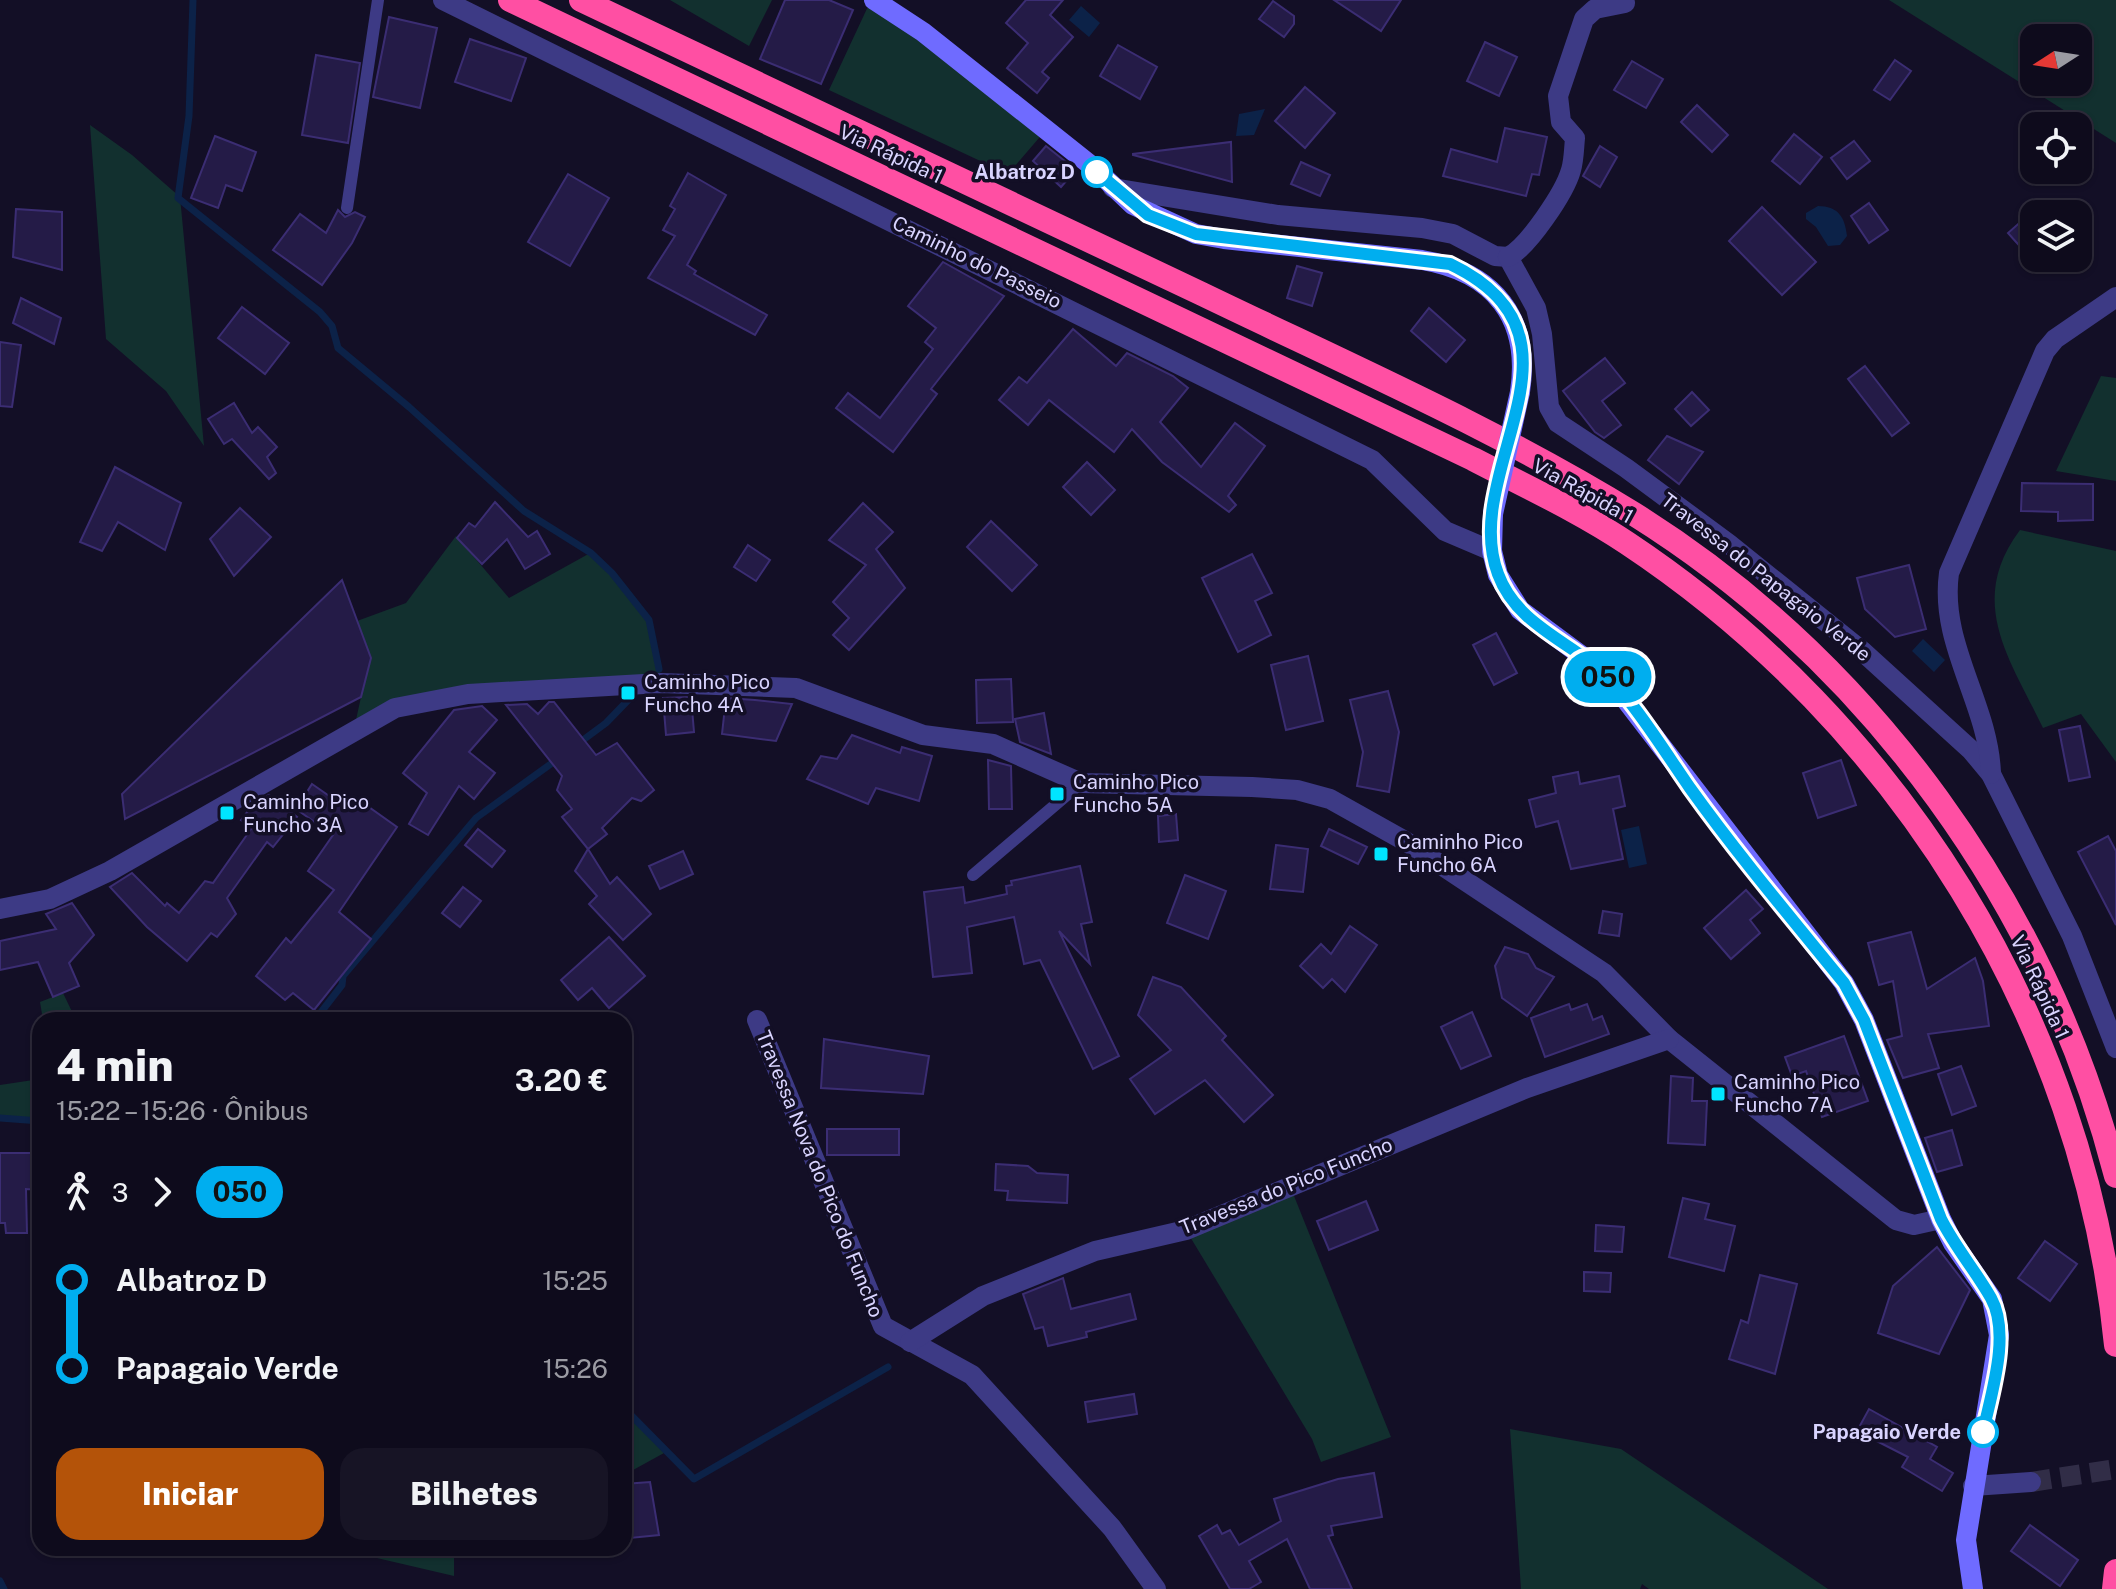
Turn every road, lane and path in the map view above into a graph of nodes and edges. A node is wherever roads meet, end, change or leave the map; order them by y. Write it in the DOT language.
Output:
graph roads {
  1 [pos="378,0"];
  2 [pos="443,0"];
  3 [pos="510,0"];
  4 [pos="581,0"];
  5 [pos="874,0"];
  6 [pos="1625,3"];
  7 [pos="1113,188"];
  8 [pos="347,208"];
  9 [pos="1508,257"];
  10 [pos="2116,297"];
  11 [pos="1492,551"];
  12 [pos="1991,774"];
  13 [pos="1081,783"];
  14 [pos="973,875"];
  15 [pos="0,909"];
  16 [pos="757,1020"];
  17 [pos="1669,1039"];
  18 [pos="2116,1048"];
  19 [pos="2116,1176"];
  20 [pos="1941,1219"];
  21 [pos="910,1342"];
  22 [pos="2116,1345"];
  23 [pos="2031,1482"];
  24 [pos="1973,1486"];
  25 [pos="2116,1571"];
  26 [pos="1156,1589"];
  27 [pos="1973,1589"];
  28 [pos="2114,1589"];
  1 -- 8 [label="lane"];
  2 -- 11 [label="street, Caminho do Passeio"];
  3 -- 22 [label="highway, Via Rápida 1"];
  4 -- 19 [label="highway, Via Rápida 1"];
  5 -- 7 [label="street"];
  6 -- 9 [label="street"];
  7 -- 9 [label="street"];
  7 -- 11 [label="street, bridge"];
  9 -- 12 [label="street, Travessa do Papagaio Verde"];
  10 -- 12 [label="street"];
  11 -- 20 [label="street"];
  12 -- 18 [label="street"];
  13 -- 14 [label="lane"];
  13 -- 15 [label="street"];
  13 -- 17 [label="street"];
  16 -- 21 [label="street, Travessa Nova do Pico do Funcho"];
  17 -- 20 [label="street"];
  17 -- 21 [label="street, Travessa do Pico Funcho"];
  20 -- 24 [label="street"];
  21 -- 26 [label="street, Travessa Nova do Pico do Funcho"];
  23 -- 24 [label="street"];
  24 -- 27 [label="street"];
  25 -- 28 [label="highway"];
}
